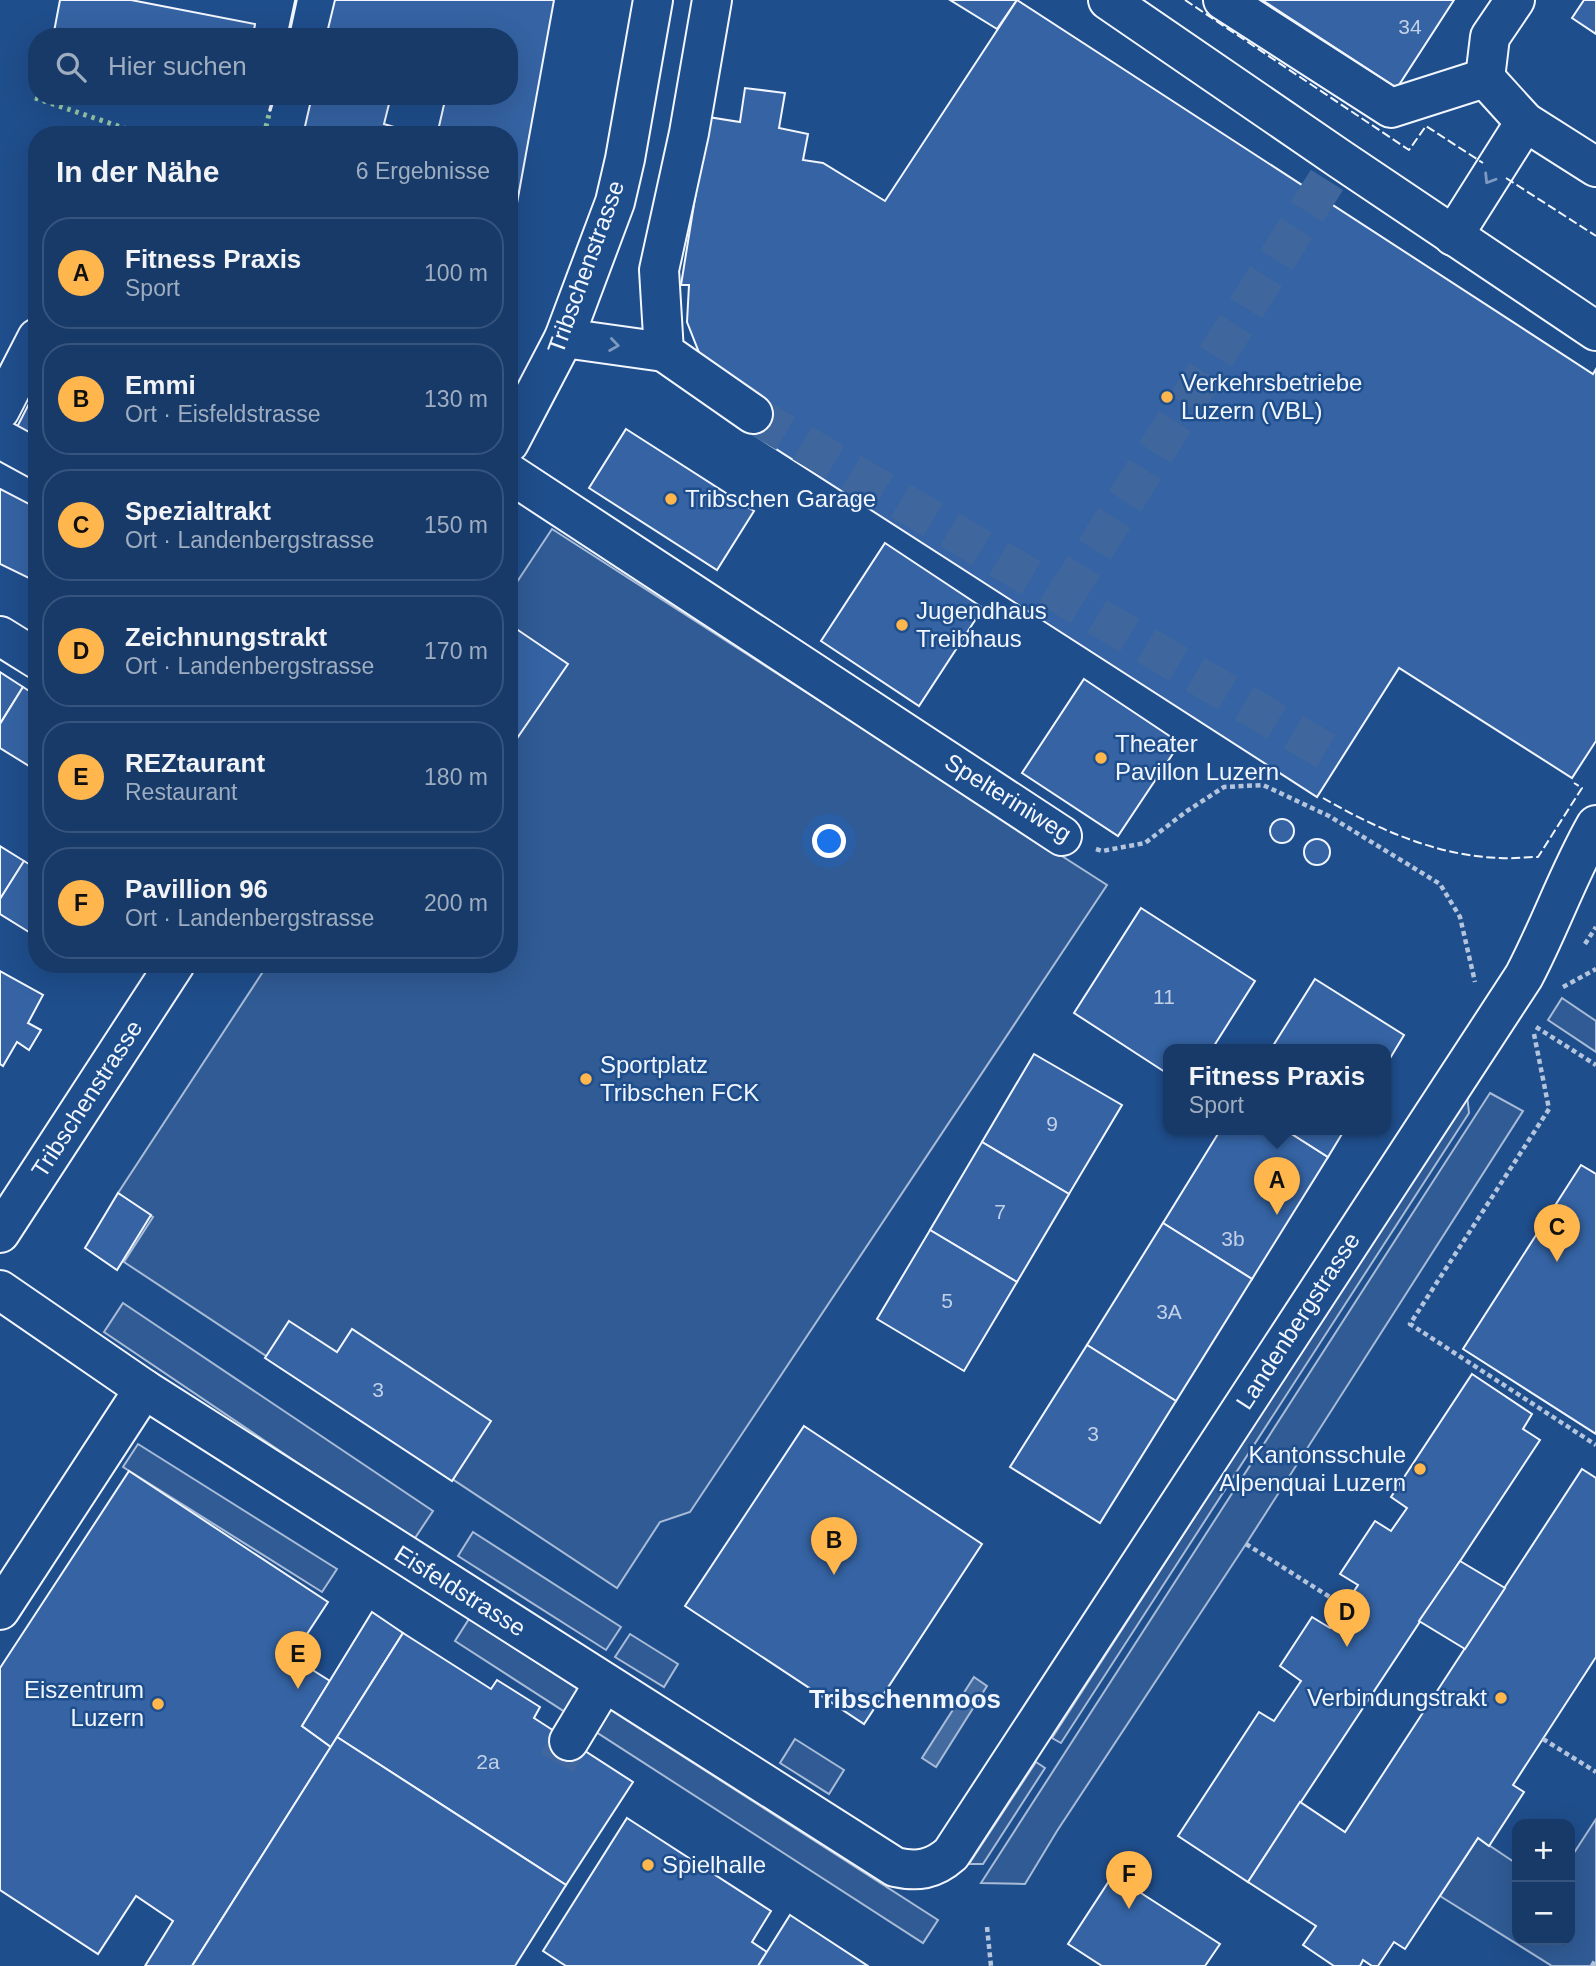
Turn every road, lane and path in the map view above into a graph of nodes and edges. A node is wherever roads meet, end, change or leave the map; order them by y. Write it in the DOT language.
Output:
graph roads {
  1 [pos="653,0"];
  2 [pos="712,0"];
  3 [pos="1108,0"];
  4 [pos="1223,0"];
  5 [pos="1515,0"];
  6 [pos="1485,78"];
  7 [pos="1525,122"];
  8 [pos="1596,167"];
  9 [pos="1453,236"];
  10 [pos="1596,331"];
  11 [pos="564,338"];
  12 [pos="664,352"];
  13 [pos="28,356"];
  14 [pos="0,410"];
  15 [pos="753,414"];
  16 [pos="518,426"];
  17 [pos="0,439"];
  18 [pos="28,454"];
  19 [pos="518,480"];
  20 [pos="0,636"];
  21 [pos="28,653"];
  22 [pos="1596,825"];
  23 [pos="1062,836"];
  24 [pos="1596,927"];
  25 [pos="1584,947"];
  26 [pos="1596,969"];
  27 [pos="168,973"];
  28 [pos="1565,976"];
  29 [pos="1502,1011"];
  30 [pos="1543,1017"];
  31 [pos="1537,1027"];
  32 [pos="1596,1065"];
  33 [pos="0,1233"];
  34 [pos="0,1290"];
  35 [pos="144,1389"];
  36 [pos="1596,1445"];
  37 [pos="1245,1544"];
  38 [pos="1344,1606"];
  39 [pos="0,1610"];
  40 [pos="604,1683"];
  41 [pos="1543,1739"];
  42 [pos="569,1741"];
  43 [pos="1596,1772"];
  44 [pos="929,1868"];
  45 [pos="987,1927"];
  46 [pos="1596,1959"];
  47 [pos="991,1966"];
  48 [pos="1592,1966"];
  1 -- 11 [label="street, Tribschenstrasse"];
  2 -- 12 [label="street"];
  3 -- 9 [label="street"];
  4 -- 6 [label="street"];
  5 -- 6 [label="street"];
  6 -- 7 [label="street"];
  7 -- 8 [label="street"];
  7 -- 9 [label="street, one-way"];
  9 -- 10 [label="street"];
  11 -- 12 [label="street, one-way"];
  11 -- 16 [label="street, Tribschenstrasse"];
  12 -- 15 [label="street"];
  13 -- 14 [label="street"];
  17 -- 18 [label="street"];
  19 -- 23 [label="street, Spelteriniweg"];
  20 -- 21 [label="street"];
  22 -- 29 [label="street, Landenbergstrasse"];
  23 -- 29 [label="path, Spelteriniweg"];
  24 -- 25 [label="path"];
  26 -- 28 [label="path"];
  27 -- 33 [label="street, Tribschenstrasse"];
  29 -- 31 [label="path, Spelteriniweg"];
  29 -- 44 [label="street, Landenbergstrasse"];
  30 -- 31 [label="path"];
  31 -- 32 [label="path, Spelteriniweg"];
  31 -- 36 [label="path"];
  34 -- 35 [label="street, Eisfeldstrasse"];
  35 -- 39 [label="street"];
  35 -- 40 [label="street, Eisfeldstrasse"];
  37 -- 38 [label="path"];
  40 -- 42 [label="street"];
  40 -- 44 [label="street, Eisfeldstrasse"];
  41 -- 43 [label="path"];
  45 -- 47 [label="path"];
  46 -- 48 [label="path"];
}
